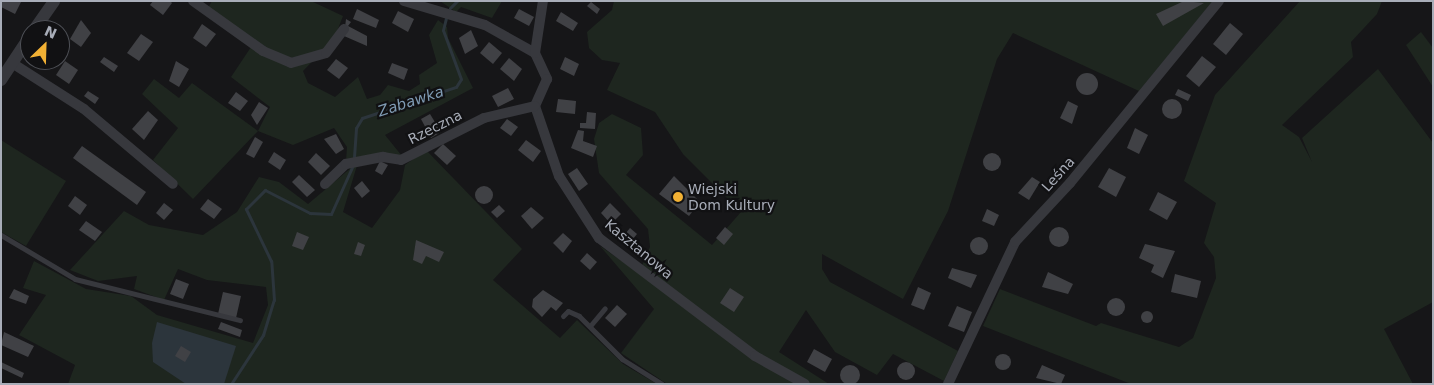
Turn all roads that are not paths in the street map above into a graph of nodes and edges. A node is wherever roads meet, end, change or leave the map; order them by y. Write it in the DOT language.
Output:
graph roads {
  1 [pos="54,1"];
  2 [pos="193,1"];
  3 [pos="404,1"];
  4 [pos="542,1"];
  5 [pos="1219,1"];
  6 [pos="41,20"];
  7 [pos="344,30"];
  8 [pos="20,51"];
  9 [pos="535,53"];
  10 [pos="12,63"];
  11 [pos="1,80"];
  12 [pos="536,106"];
  13 [pos="173,184"];
  14 [pos="325,184"];
  15 [pos="1,235"];
  16 [pos="605,308"];
  17 [pos="563,316"];
  18 [pos="240,320"];
  19 [pos="590,326"];
  20 [pos="662,384"];
  21 [pos="805,384"];
  22 [pos="948,384"];
  1 -- 6 [label="street"];
  2 -- 7 [label="street"];
  3 -- 9 [label="street"];
  4 -- 9 [label="street"];
  5 -- 22 [label="street, Leśna"];
  8 -- 10 [label="street"];
  9 -- 12 [label="street"];
  10 -- 11 [label="street"];
  10 -- 13 [label="street"];
  12 -- 14 [label="street, Rzeczna"];
  12 -- 21 [label="street, Kasztanowa"];
  15 -- 18 [label="lane"];
  16 -- 19 [label="lane"];
  17 -- 19 [label="lane"];
  19 -- 20 [label="lane"];
}
